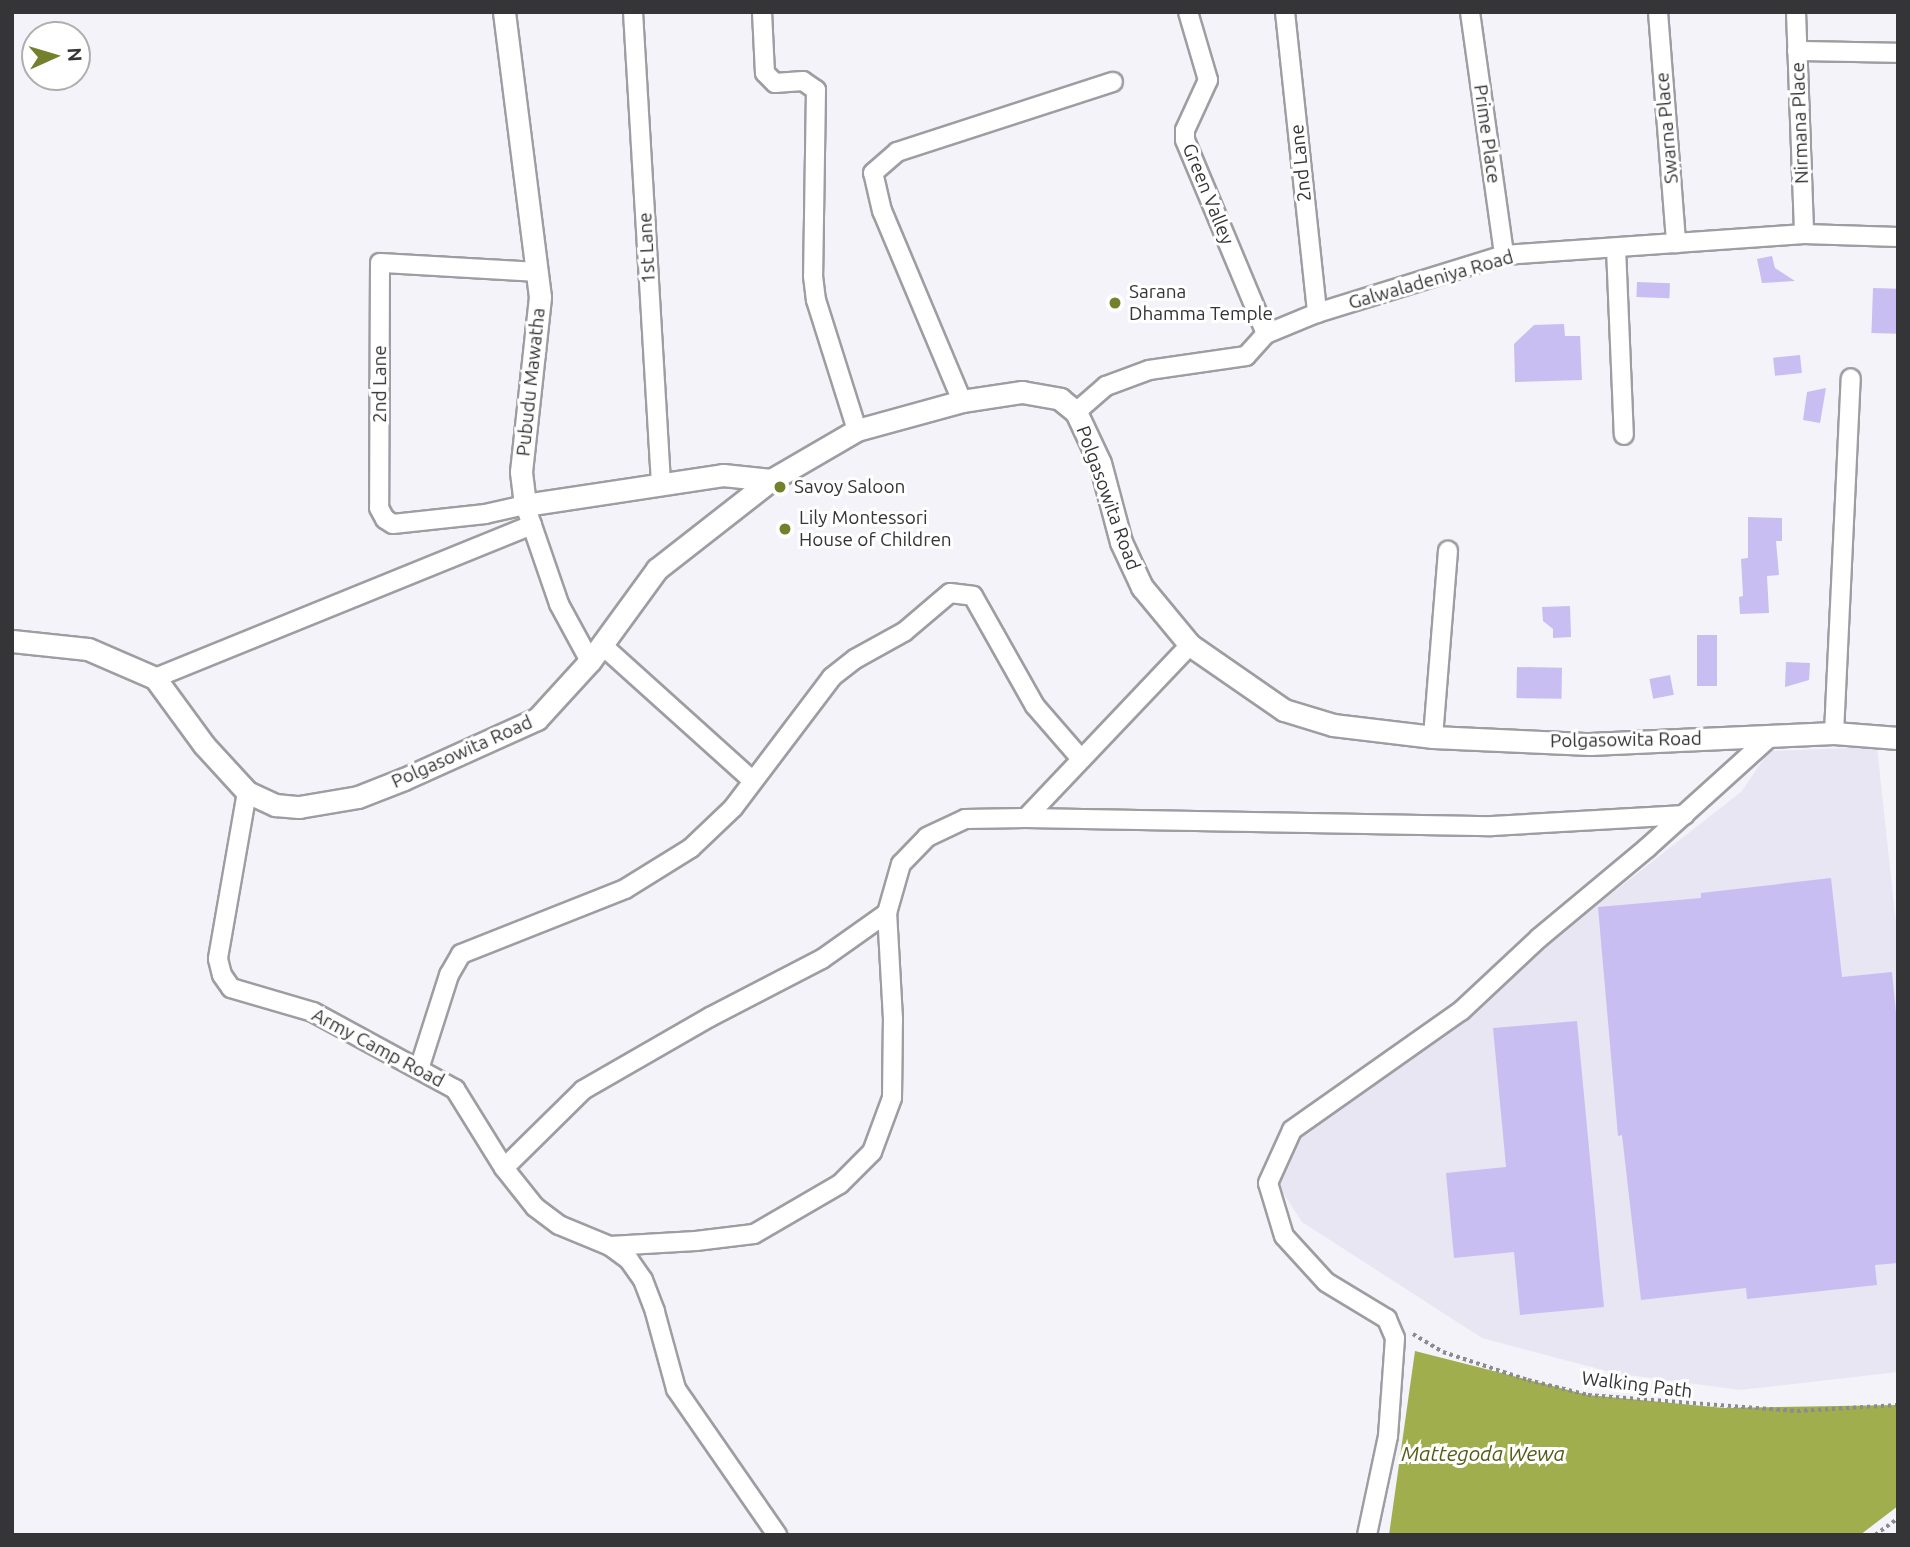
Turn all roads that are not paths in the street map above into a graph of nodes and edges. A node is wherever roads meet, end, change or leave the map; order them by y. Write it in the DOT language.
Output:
graph roads {
  1 [pos="504,12"];
  2 [pos="632,12"];
  3 [pos="762,12"];
  4 [pos="1188,12"];
  5 [pos="1285,12"];
  6 [pos="1470,12"];
  7 [pos="1658,12"];
  8 [pos="1796,12"];
  9 [pos="1797,51"];
  10 [pos="1898,53"];
  11 [pos="1113,82"];
  12 [pos="1804,234"];
  13 [pos="1898,237"];
  14 [pos="1676,243"];
  15 [pos="1616,248"];
  16 [pos="1504,256"];
  17 [pos="538,272"];
  18 [pos="1317,313"];
  19 [pos="1266,334"];
  20 [pos="1851,378"];
  21 [pos="961,401"];
  22 [pos="1076,412"];
  23 [pos="857,430"];
  24 [pos="1623,435"];
  25 [pos="771,480"];
  26 [pos="661,484"];
  27 [pos="528,515"];
  28 [pos="1448,551"];
  29 [pos="12,640"];
  30 [pos="1190,645"];
  31 [pos="596,653"];
  32 [pos="155,678"];
  33 [pos="1833,733"];
  34 [pos="1771,736"];
  35 [pos="1433,737"];
  36 [pos="1898,738"];
  37 [pos="1081,760"];
  38 [pos="753,781"];
  39 [pos="247,792"];
  40 [pos="1685,815"];
  41 [pos="1026,818"];
  42 [pos="887,913"];
  43 [pos="419,1069"];
  44 [pos="504,1168"];
  45 [pos="610,1246"];
  46 [pos="777,1535"];
  47 [pos="1367,1535"];
  1 -- 17 [label="street, Pubudu Mawatha"];
  2 -- 26 [label="street, 1st Lane"];
  3 -- 23 [label="street"];
  4 -- 19 [label="street, Green Valley"];
  5 -- 18 [label="street, 2nd Lane"];
  6 -- 16 [label="street, Prime Place"];
  7 -- 14 [label="street, Swarna Place"];
  8 -- 9 [label="street, Nirmana Place"];
  9 -- 10 [label="street"];
  9 -- 12 [label="street, Nirmana Place"];
  11 -- 21 [label="street"];
  12 -- 13 [label="street, Galwaladeniya Road"];
  12 -- 14 [label="street, Galwaladeniya Road"];
  14 -- 15 [label="street, Galwaladeniya Road"];
  15 -- 16 [label="street, Galwaladeniya Road"];
  15 -- 24 [label="street"];
  16 -- 18 [label="street, Galwaladeniya Road"];
  17 -- 27 [label="street, Pubudu Mawatha"];
  17 -- 27 [label="street, 2nd Lane"];
  18 -- 19 [label="street, Galwaladeniya Road"];
  19 -- 22 [label="street, Galwaladeniya Road"];
  20 -- 33 [label="street"];
  21 -- 22 [label="street, Polgasowita Road"];
  21 -- 23 [label="street, Polgasowita Road"];
  22 -- 30 [label="street, Polgasowita Road"];
  23 -- 25 [label="street, Polgasowita Road"];
  25 -- 26 [label="street"];
  25 -- 31 [label="street, Polgasowita Road"];
  26 -- 27 [label="street"];
  27 -- 31 [label="street"];
  27 -- 32 [label="street"];
  28 -- 35 [label="street"];
  29 -- 32 [label="street"];
  30 -- 35 [label="street, Polgasowita Road"];
  30 -- 37 [label="street"];
  31 -- 38 [label="street"];
  31 -- 39 [label="street, Polgasowita Road"];
  32 -- 39 [label="street, Polgasowita Road"];
  33 -- 34 [label="street, Polgasowita Road"];
  33 -- 36 [label="street, Polgasowita Road"];
  34 -- 35 [label="street, Polgasowita Road"];
  34 -- 40 [label="street"];
  37 -- 38 [label="street"];
  37 -- 41 [label="street"];
  38 -- 43 [label="street"];
  39 -- 43 [label="street, Army Camp Road"];
  40 -- 41 [label="street"];
  40 -- 47 [label="street"];
  41 -- 42 [label="street"];
  42 -- 44 [label="street"];
  42 -- 45 [label="street"];
  43 -- 44 [label="street, Army Camp Road"];
  44 -- 45 [label="street, Army Camp Road"];
  45 -- 46 [label="street, Army Camp Road"];
}
